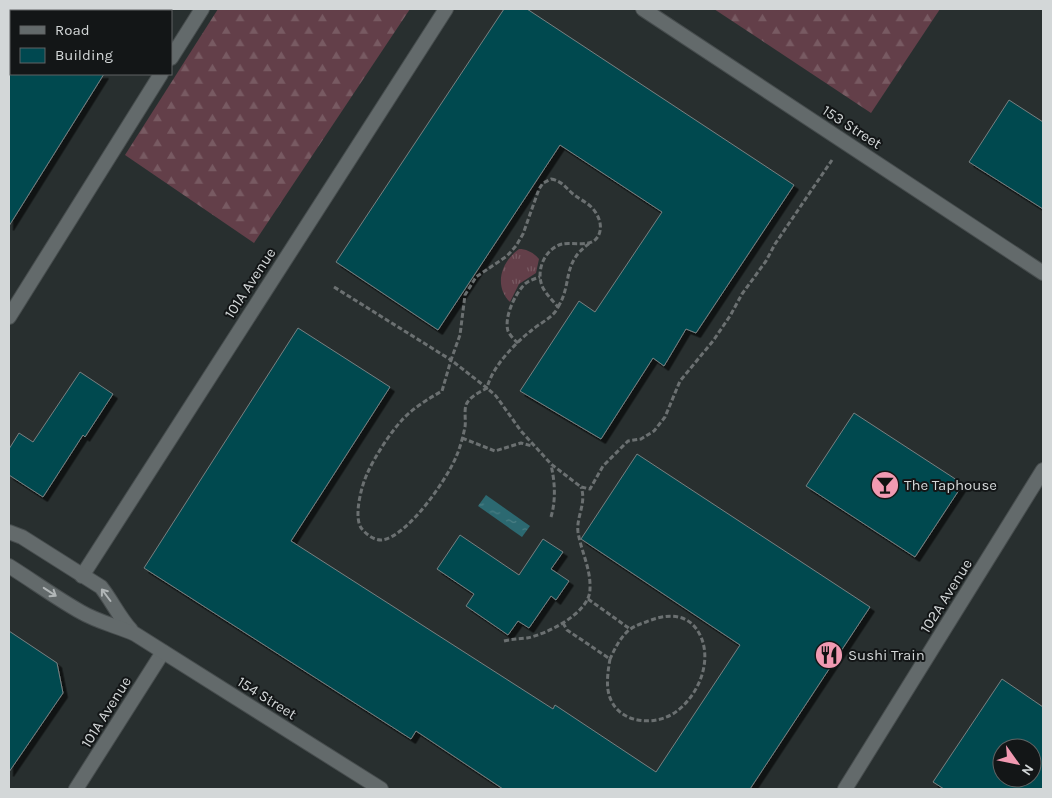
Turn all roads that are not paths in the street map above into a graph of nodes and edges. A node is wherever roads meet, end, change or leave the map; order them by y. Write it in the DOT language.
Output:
graph roads {
  1 [pos="202,9"];
  2 [pos="446,9"];
  3 [pos="643,9"];
  4 [pos="172,56"];
  5 [pos="160,75"];
  6 [pos="1043,273"];
  7 [pos="9,317"];
  8 [pos="1043,470"];
  9 [pos="9,532"];
  10 [pos="9,566"];
  11 [pos="82,576"];
  12 [pos="135,634"];
  13 [pos="163,652"];
  14 [pos="76,789"];
  15 [pos="381,789"];
  16 [pos="845,789"];
  1 -- 4 [label="street"];
  2 -- 11 [label="street, 101A Avenue"];
  3 -- 6 [label="street, 153 Street"];
  5 -- 7 [label="street"];
  8 -- 16 [label="street, 102A Avenue"];
  9 -- 11 [label="street, 154 Street"];
  10 -- 12 [label="street, 154 Street, one-way"];
  12 -- 11 [label="street, 154 Street, one-way"];
  12 -- 13 [label="street, 154 Street"];
  13 -- 14 [label="street, 101A Avenue"];
  13 -- 15 [label="street, 154 Street"];
}
